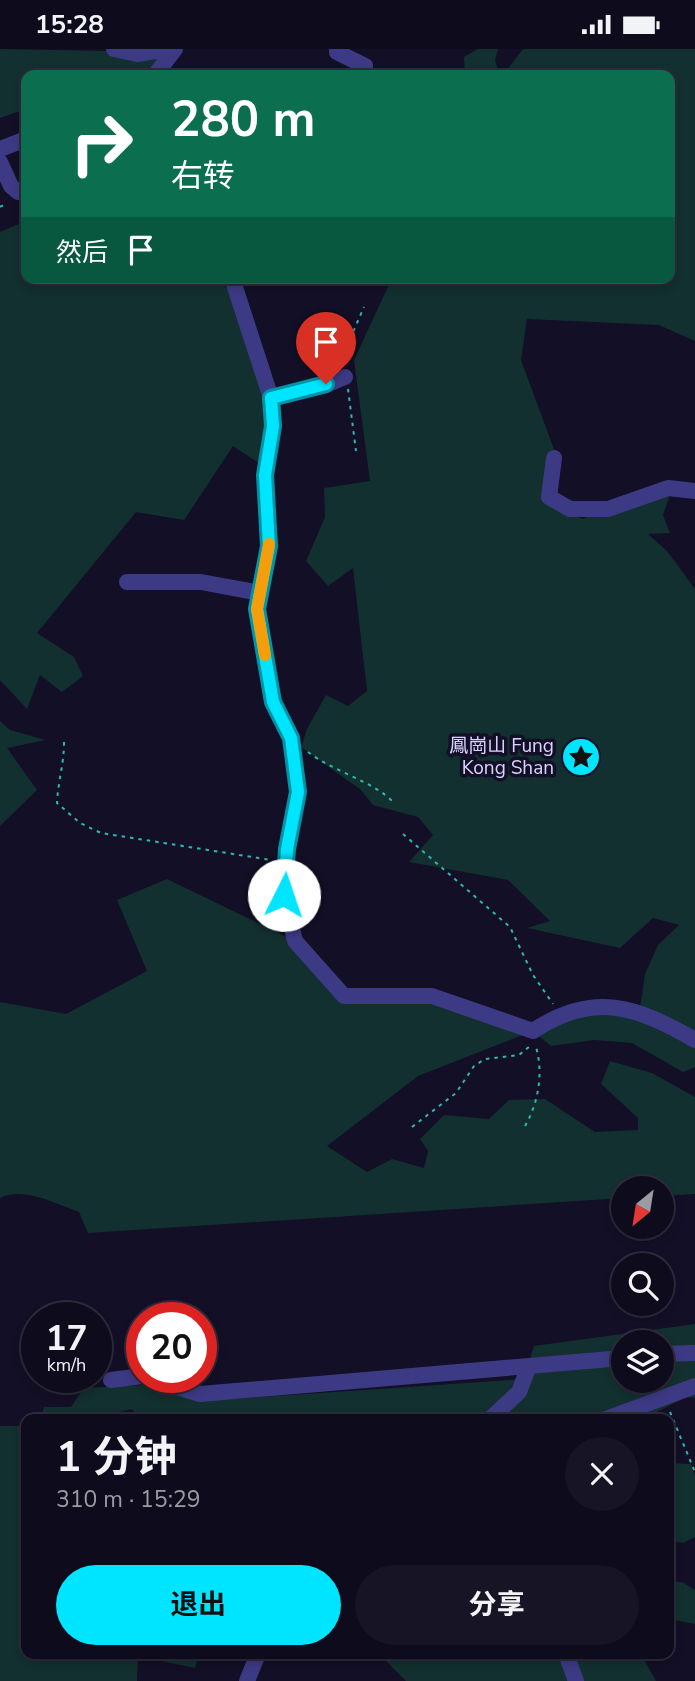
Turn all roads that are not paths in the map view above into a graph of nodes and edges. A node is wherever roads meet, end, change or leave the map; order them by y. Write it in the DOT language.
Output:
graph roads {
  1 [pos="114,49"];
  2 [pos="167,49"];
  3 [pos="175,49"];
  4 [pos="337,49"];
  5 [pos="159,70"];
  6 [pos="365,70"];
  7 [pos="21,141"];
  8 [pos="0,149"];
  9 [pos="0,162"];
  10 [pos="21,191"];
  11 [pos="234,284"];
  12 [pos="345,376"];
  13 [pos="271,398"];
  14 [pos="554,458"];
  15 [pos="695,491"];
  16 [pos="127,582"];
  17 [pos="260,593"];
  18 [pos="695,1040"];
  19 [pos="695,1353"];
  20 [pos="674,1354"];
  21 [pos="611,1359"];
  22 [pos="529,1366"];
  23 [pos="695,1386"];
  24 [pos="217,1393"];
  25 [pos="495,1414"];
  26 [pos="620,1414"];
  27 [pos="256,1659"];
  28 [pos="567,1659"];
  29 [pos="247,1681"];
  30 [pos="576,1681"];
  1 -- 2 [label="street"];
  3 -- 5 [label="street"];
  4 -- 6 [label="street"];
  7 -- 8 [label="street"];
  9 -- 10 [label="street"];
  11 -- 13 [label="street"];
  12 -- 13 [label="street"];
  13 -- 17 [label="street"];
  14 -- 15 [label="street"];
  16 -- 17 [label="street"];
  17 -- 18 [label="street"];
  19 -- 20 [label="street"];
  21 -- 22 [label="street"];
  22 -- 24 [label="street"];
  22 -- 25 [label="street"];
  23 -- 26 [label="street"];
  27 -- 29 [label="street"];
  28 -- 30 [label="street"];
}
